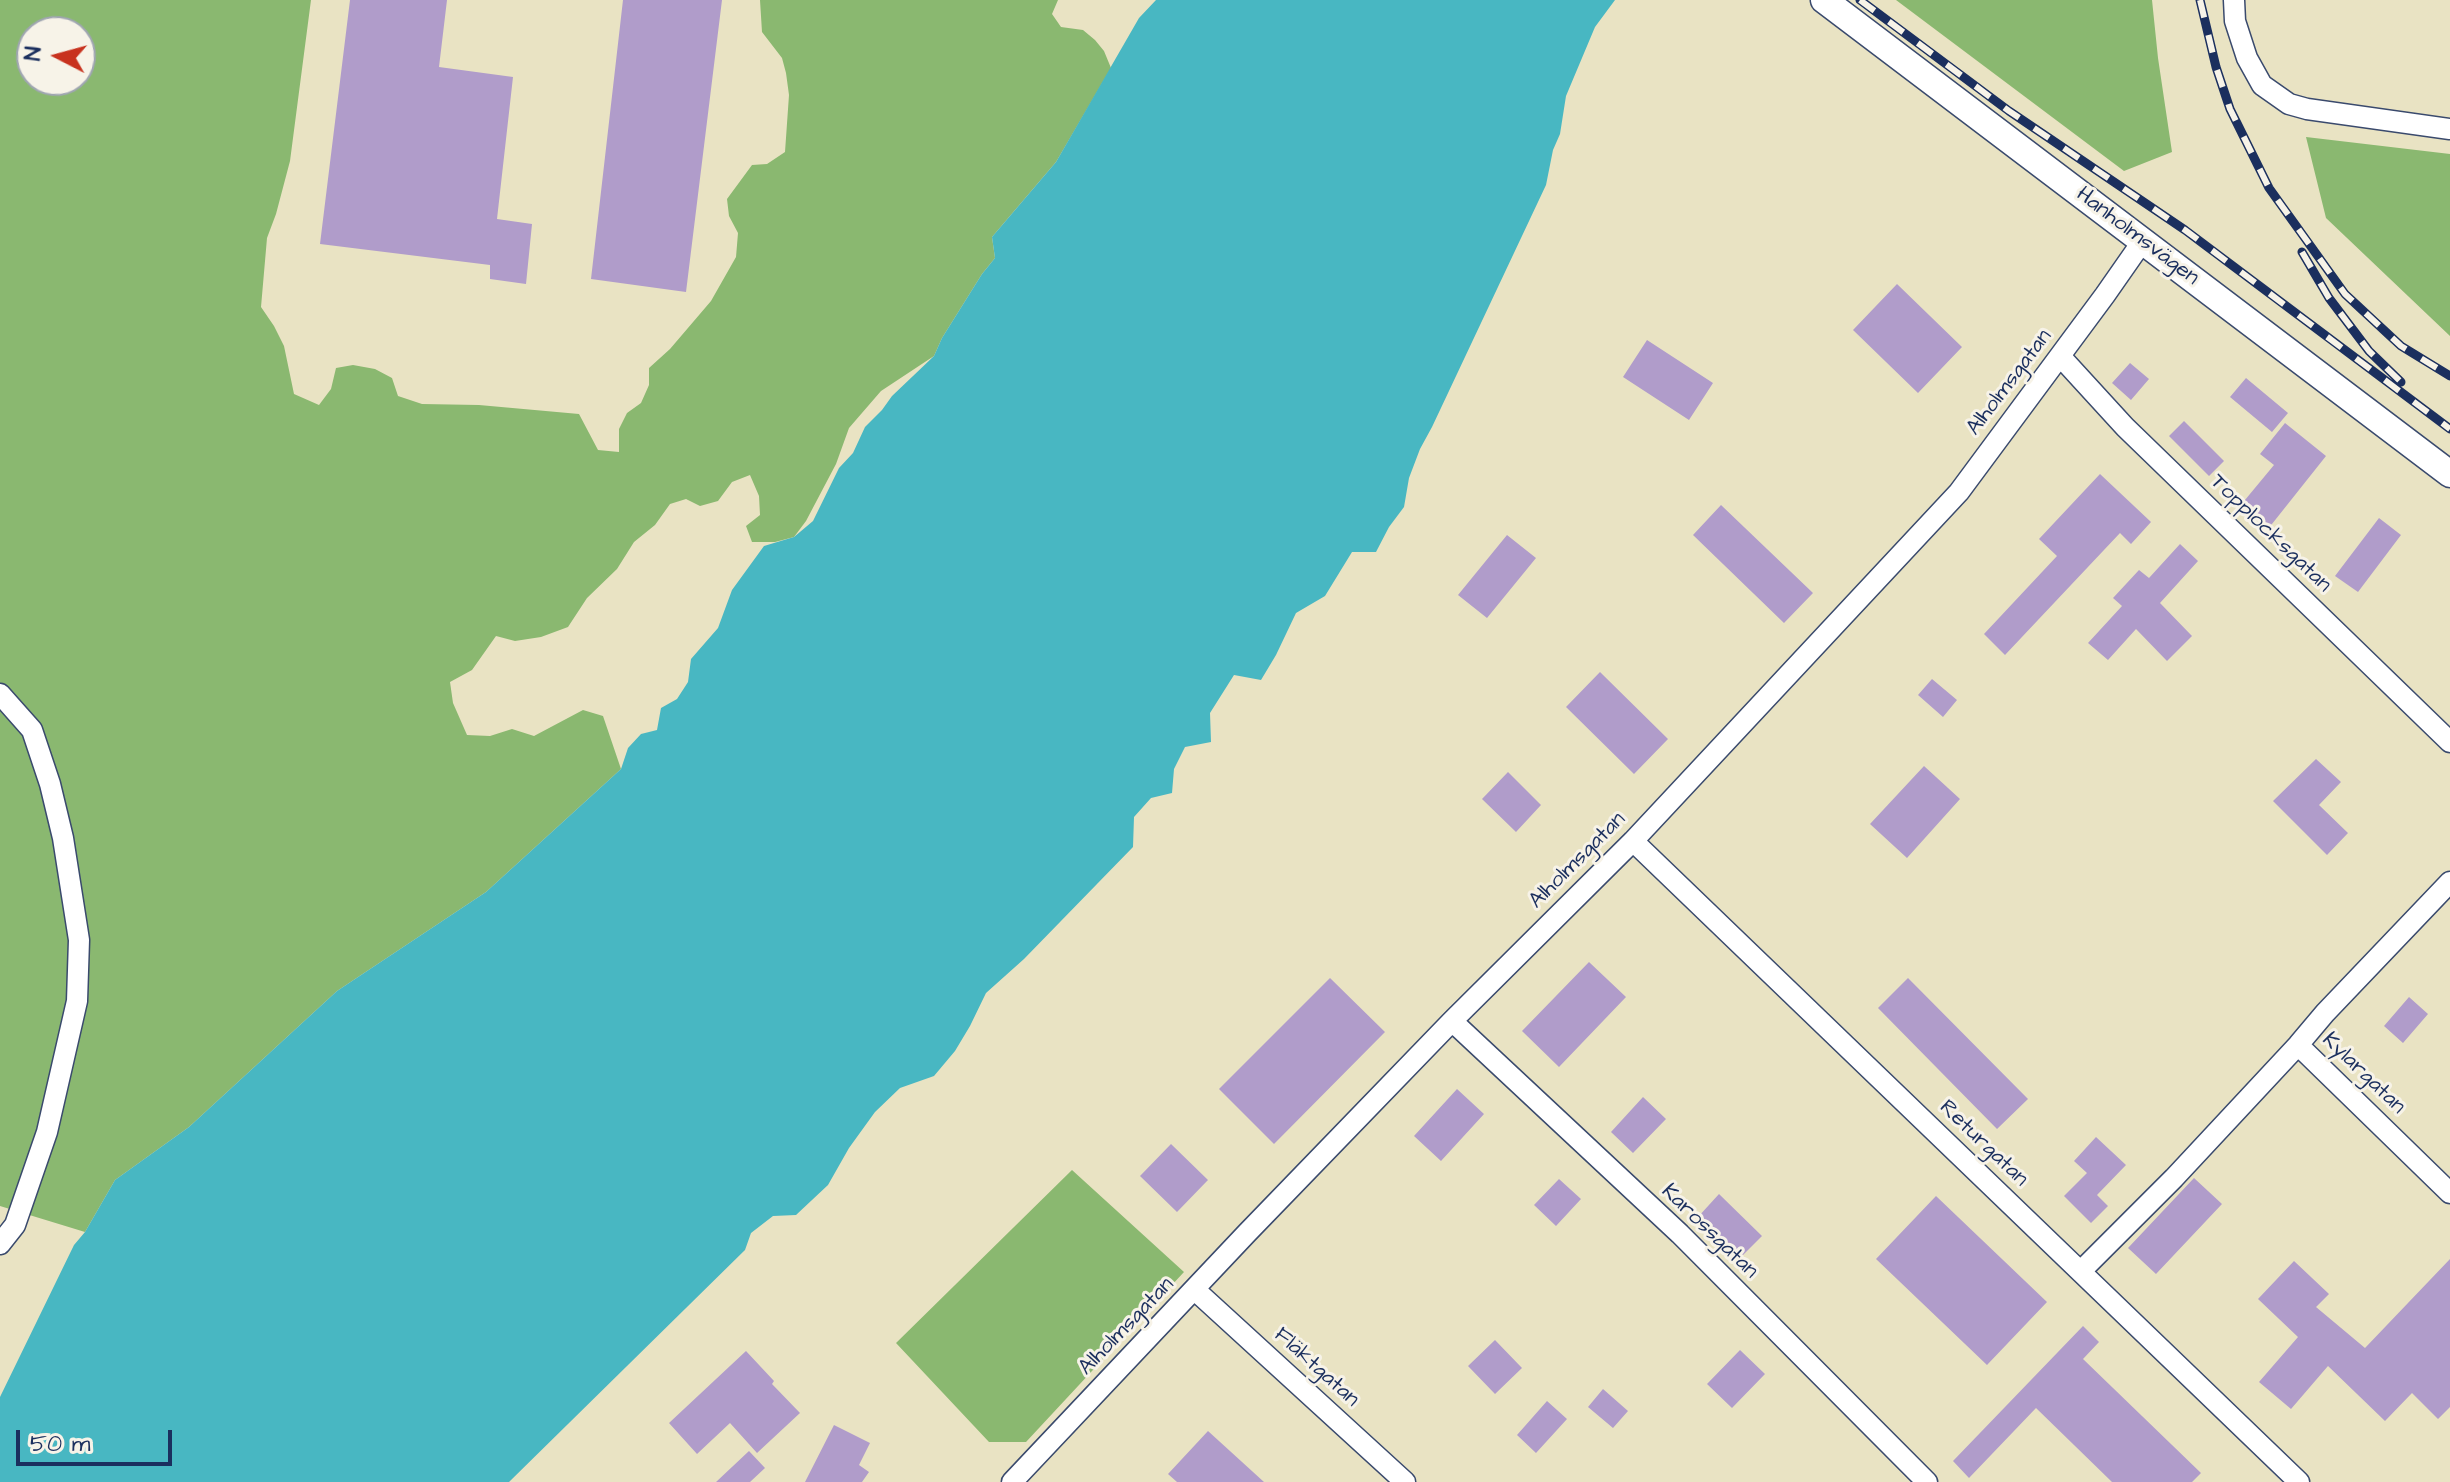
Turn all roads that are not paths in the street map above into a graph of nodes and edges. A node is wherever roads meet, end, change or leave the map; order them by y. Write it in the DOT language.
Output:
graph roads {
  1 [pos="1824,0"];
  2 [pos="2234,0"];
  3 [pos="2450,129"];
  4 [pos="2142,242"];
  5 [pos="2060,356"];
  6 [pos="2450,474"];
  7 [pos="0,694"];
  8 [pos="2450,742"];
  9 [pos="1633,841"];
  10 [pos="2450,882"];
  11 [pos="1452,1021"];
  12 [pos="2298,1045"];
  13 [pos="2450,1193"];
  14 [pos="0,1244"];
  15 [pos="2081,1271"];
  16 [pos="1195,1290"];
  17 [pos="1012,1482"];
  18 [pos="1405,1482"];
  19 [pos="1927,1482"];
  20 [pos="2299,1482"];
  1 -- 4 [label="street, Hanholmsvägen"];
  2 -- 3 [label="street"];
  4 -- 5 [label="street, Alholmsgatan"];
  4 -- 6 [label="street, Hanholmsvägen"];
  5 -- 8 [label="street, Topplocksgatan"];
  5 -- 9 [label="street, Alholmsgatan"];
  7 -- 14 [label="street"];
  9 -- 11 [label="street, Alholmsgatan"];
  9 -- 15 [label="street, Returgatan"];
  10 -- 12 [label="street, Kylargatan"];
  11 -- 16 [label="street, Alholmsgatan"];
  11 -- 19 [label="street, Karossgatan"];
  12 -- 13 [label="street, Kylargatan"];
  12 -- 15 [label="street"];
  15 -- 20 [label="street, Returgatan"];
  16 -- 17 [label="street, Alholmsgatan"];
  16 -- 18 [label="street, Fläktgatan"];
}
